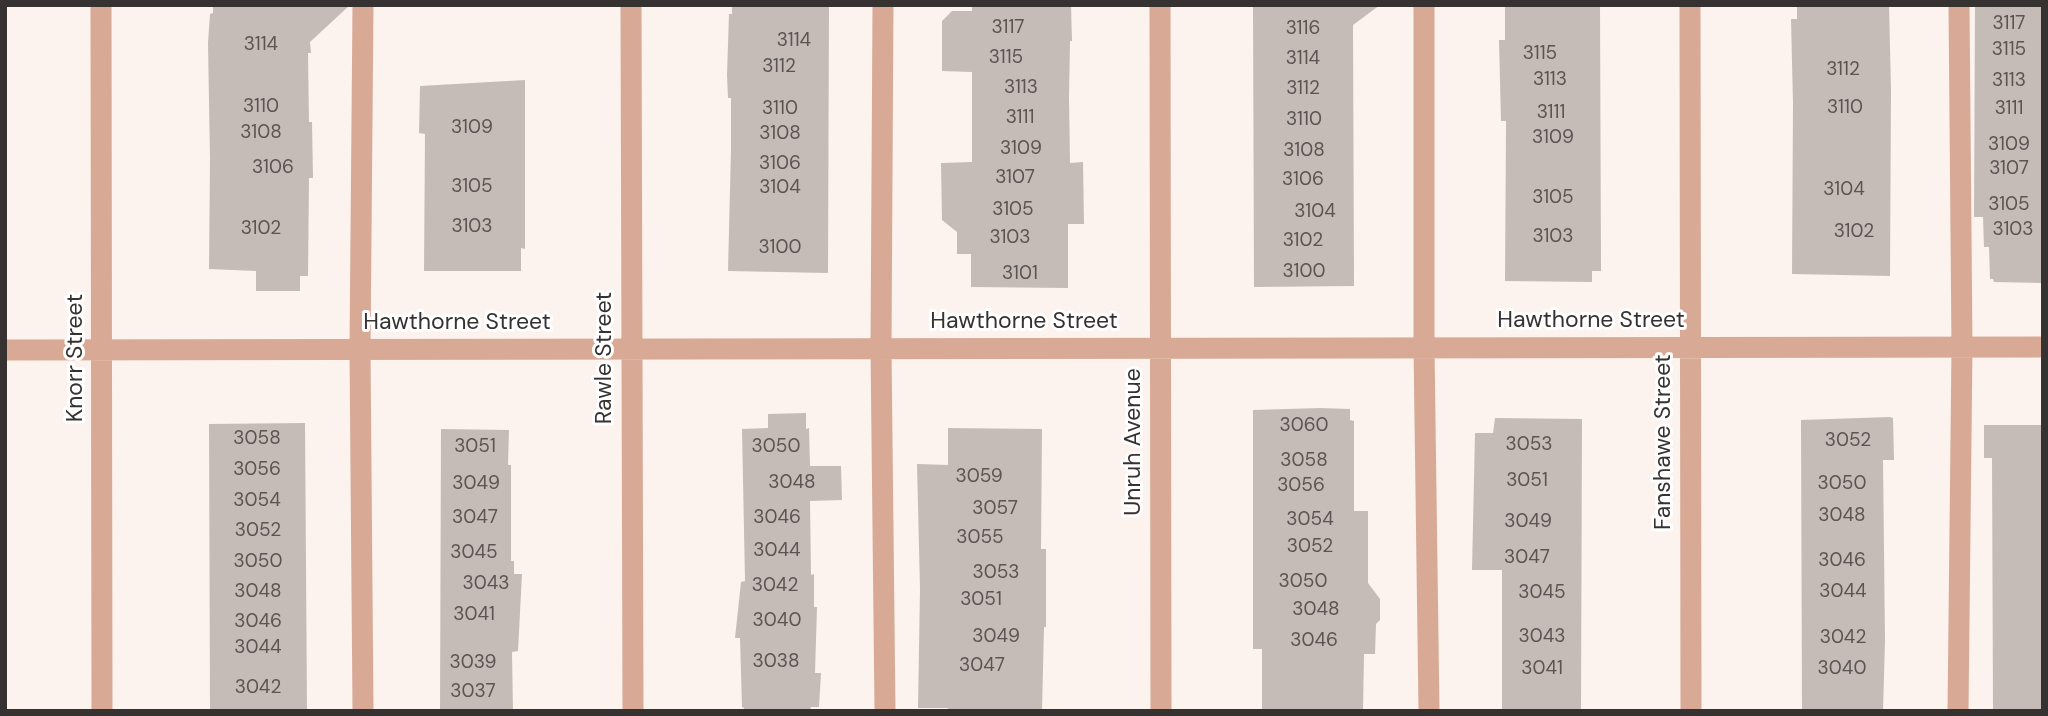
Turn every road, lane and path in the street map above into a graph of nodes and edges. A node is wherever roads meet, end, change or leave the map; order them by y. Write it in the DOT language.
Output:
graph roads {
  1 [pos="102,5"];
  2 [pos="363,5"];
  3 [pos="631,5"];
  4 [pos="883,5"];
  5 [pos="1160,5"];
  6 [pos="1424,5"];
  7 [pos="1690,5"];
  8 [pos="1959,5"];
  9 [pos="1962,347"];
  10 [pos="2043,347"];
  11 [pos="881,348"];
  12 [pos="1161,348"];
  13 [pos="1424,348"];
  14 [pos="1690,348"];
  15 [pos="102,349"];
  16 [pos="360,349"];
  17 [pos="631,349"];
  18 [pos="5,350"];
  19 [pos="102,711"];
  20 [pos="363,711"];
  21 [pos="633,711"];
  22 [pos="885,711"];
  23 [pos="1161,711"];
  24 [pos="1429,711"];
  25 [pos="1691,711"];
  26 [pos="1958,711"];
  1 -- 15 [label="street, Knorr Street"];
  2 -- 16 [label="street"];
  3 -- 17 [label="street, Rawle Street"];
  4 -- 11 [label="street"];
  5 -- 12 [label="street, Unruh Avenue"];
  6 -- 13 [label="street"];
  7 -- 14 [label="street, Fanshawe Street"];
  8 -- 9 [label="street"];
  9 -- 10 [label="street, Hawthorne Street"];
  9 -- 14 [label="street, Hawthorne Street"];
  9 -- 26 [label="street"];
  11 -- 12 [label="street, Hawthorne Street"];
  11 -- 17 [label="street, Hawthorne Street"];
  11 -- 22 [label="street"];
  12 -- 13 [label="street, Hawthorne Street"];
  12 -- 23 [label="street, Unruh Avenue"];
  13 -- 14 [label="street, Hawthorne Street"];
  13 -- 24 [label="street"];
  14 -- 25 [label="street, Fanshawe Street"];
  15 -- 16 [label="street, Hawthorne Street"];
  15 -- 18 [label="street, Hawthorne Street"];
  15 -- 19 [label="street, Knorr Street"];
  16 -- 17 [label="street, Hawthorne Street"];
  16 -- 20 [label="street"];
  17 -- 21 [label="street, Rawle Street"];
}
